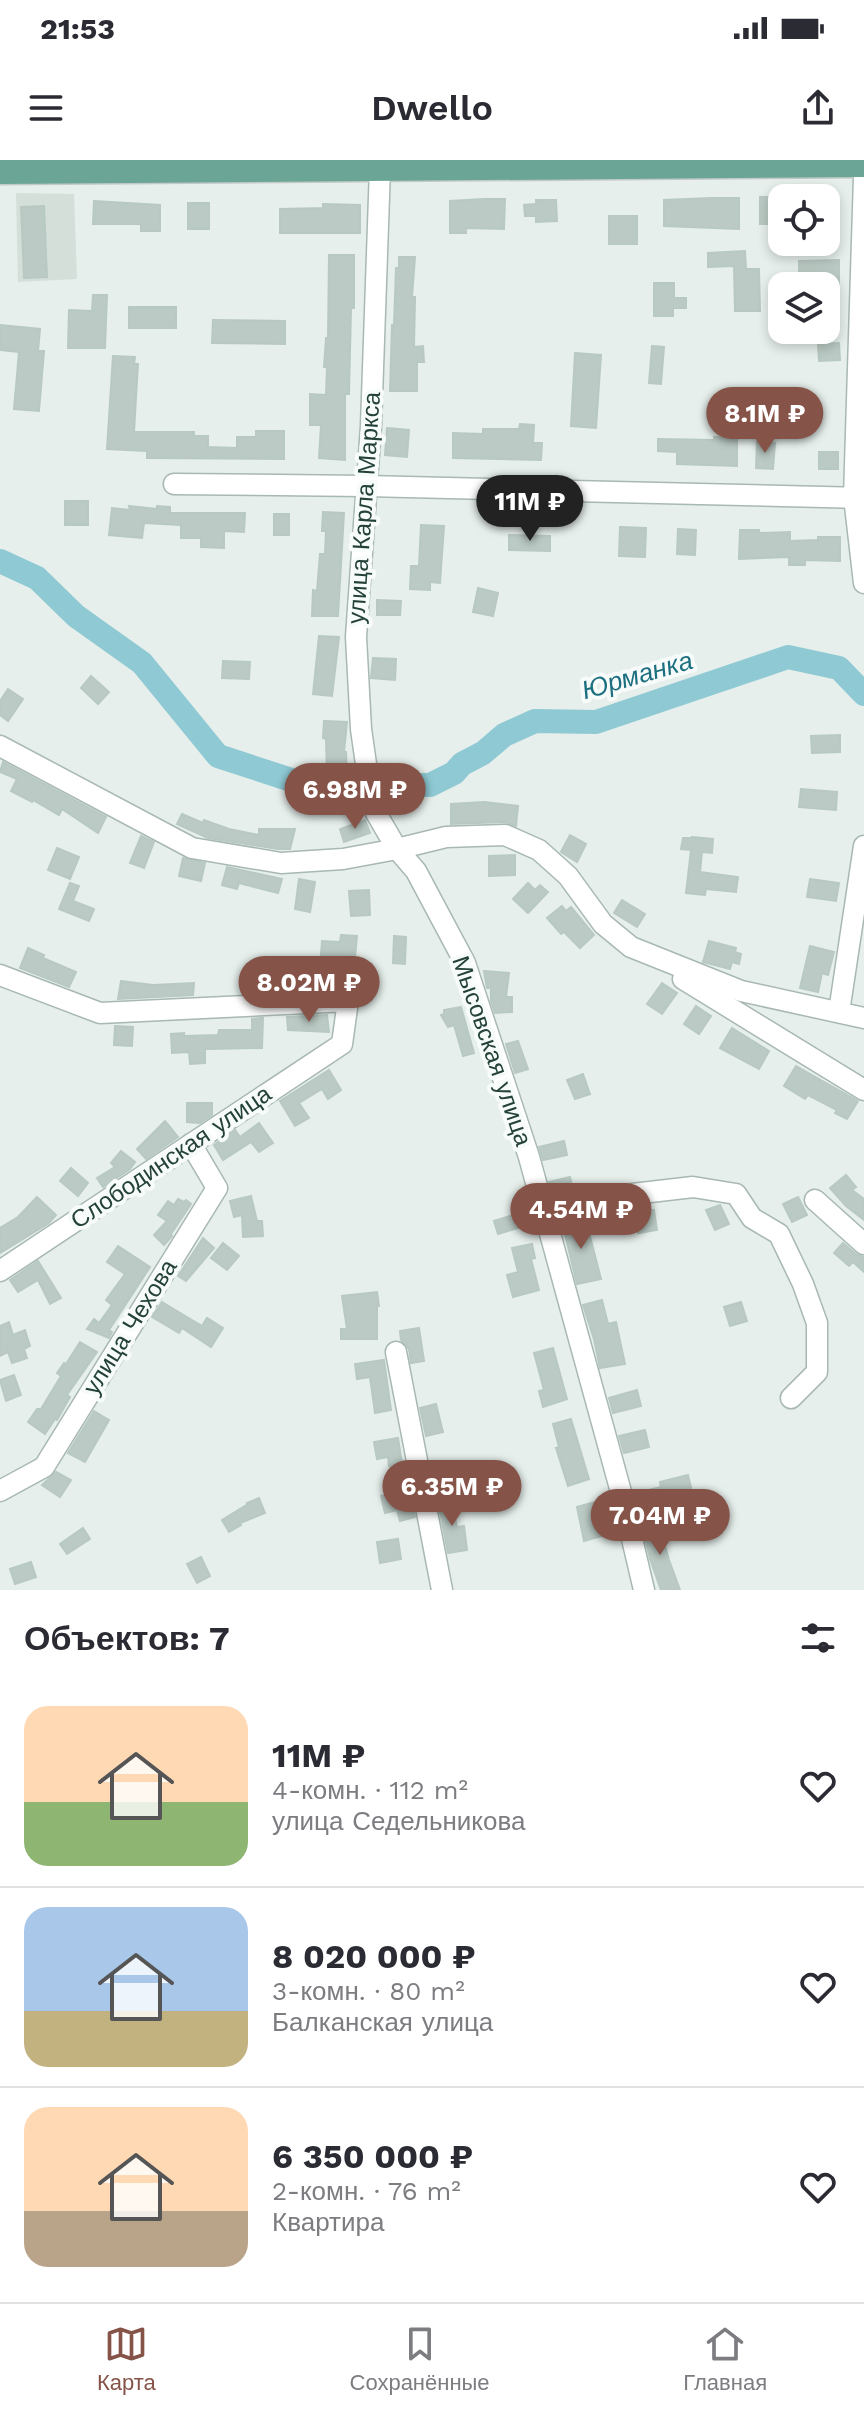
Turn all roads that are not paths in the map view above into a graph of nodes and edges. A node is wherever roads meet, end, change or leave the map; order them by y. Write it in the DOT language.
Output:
graph roads {
  1 [pos="381,164"];
  2 [pos="864,165"];
  3 [pos="0,172"];
  4 [pos="864,177"];
  5 [pos="174,484"];
  6 [pos="366,486"];
  7 [pos="859,498"];
  8 [pos="864,583"];
  9 [pos="0,746"];
  10 [pos="864,846"];
  11 [pos="397,849"];
  12 [pos="631,947"];
  13 [pos="0,975"];
  14 [pos="839,1012"];
  15 [pos="864,1018"];
  16 [pos="864,1090"];
  17 [pos="191,1144"];
  18 [pos="815,1200"];
  19 [pos="544,1213"];
  20 [pos="864,1244"];
  21 [pos="0,1271"];
  22 [pos="396,1352"];
  23 [pos="791,1398"];
  24 [pos="0,1491"];
  25 [pos="442,1590"];
  26 [pos="644,1590"];
  1 -- 2 [label="main road"];
  1 -- 3 [label="main road"];
  1 -- 6 [label="street, улица Карла Маркса"];
  4 -- 7 [label="street"];
  5 -- 6 [label="street"];
  6 -- 7 [label="street"];
  6 -- 11 [label="street, улица Карла Маркса"];
  7 -- 8 [label="street"];
  9 -- 11 [label="street"];
  10 -- 14 [label="street"];
  11 -- 12 [label="street"];
  11 -- 19 [label="street, Мысовская улица"];
  12 -- 14 [label="street"];
  12 -- 16 [label="street"];
  13 -- 17 [label="street, Слободинская улица"];
  14 -- 15 [label="street"];
  17 -- 21 [label="street, Слободинская улица"];
  17 -- 24 [label="street, улица Чехова"];
  18 -- 20 [label="street"];
  19 -- 23 [label="street"];
  19 -- 26 [label="street, Мысовская улица"];
  22 -- 25 [label="street"];
}
